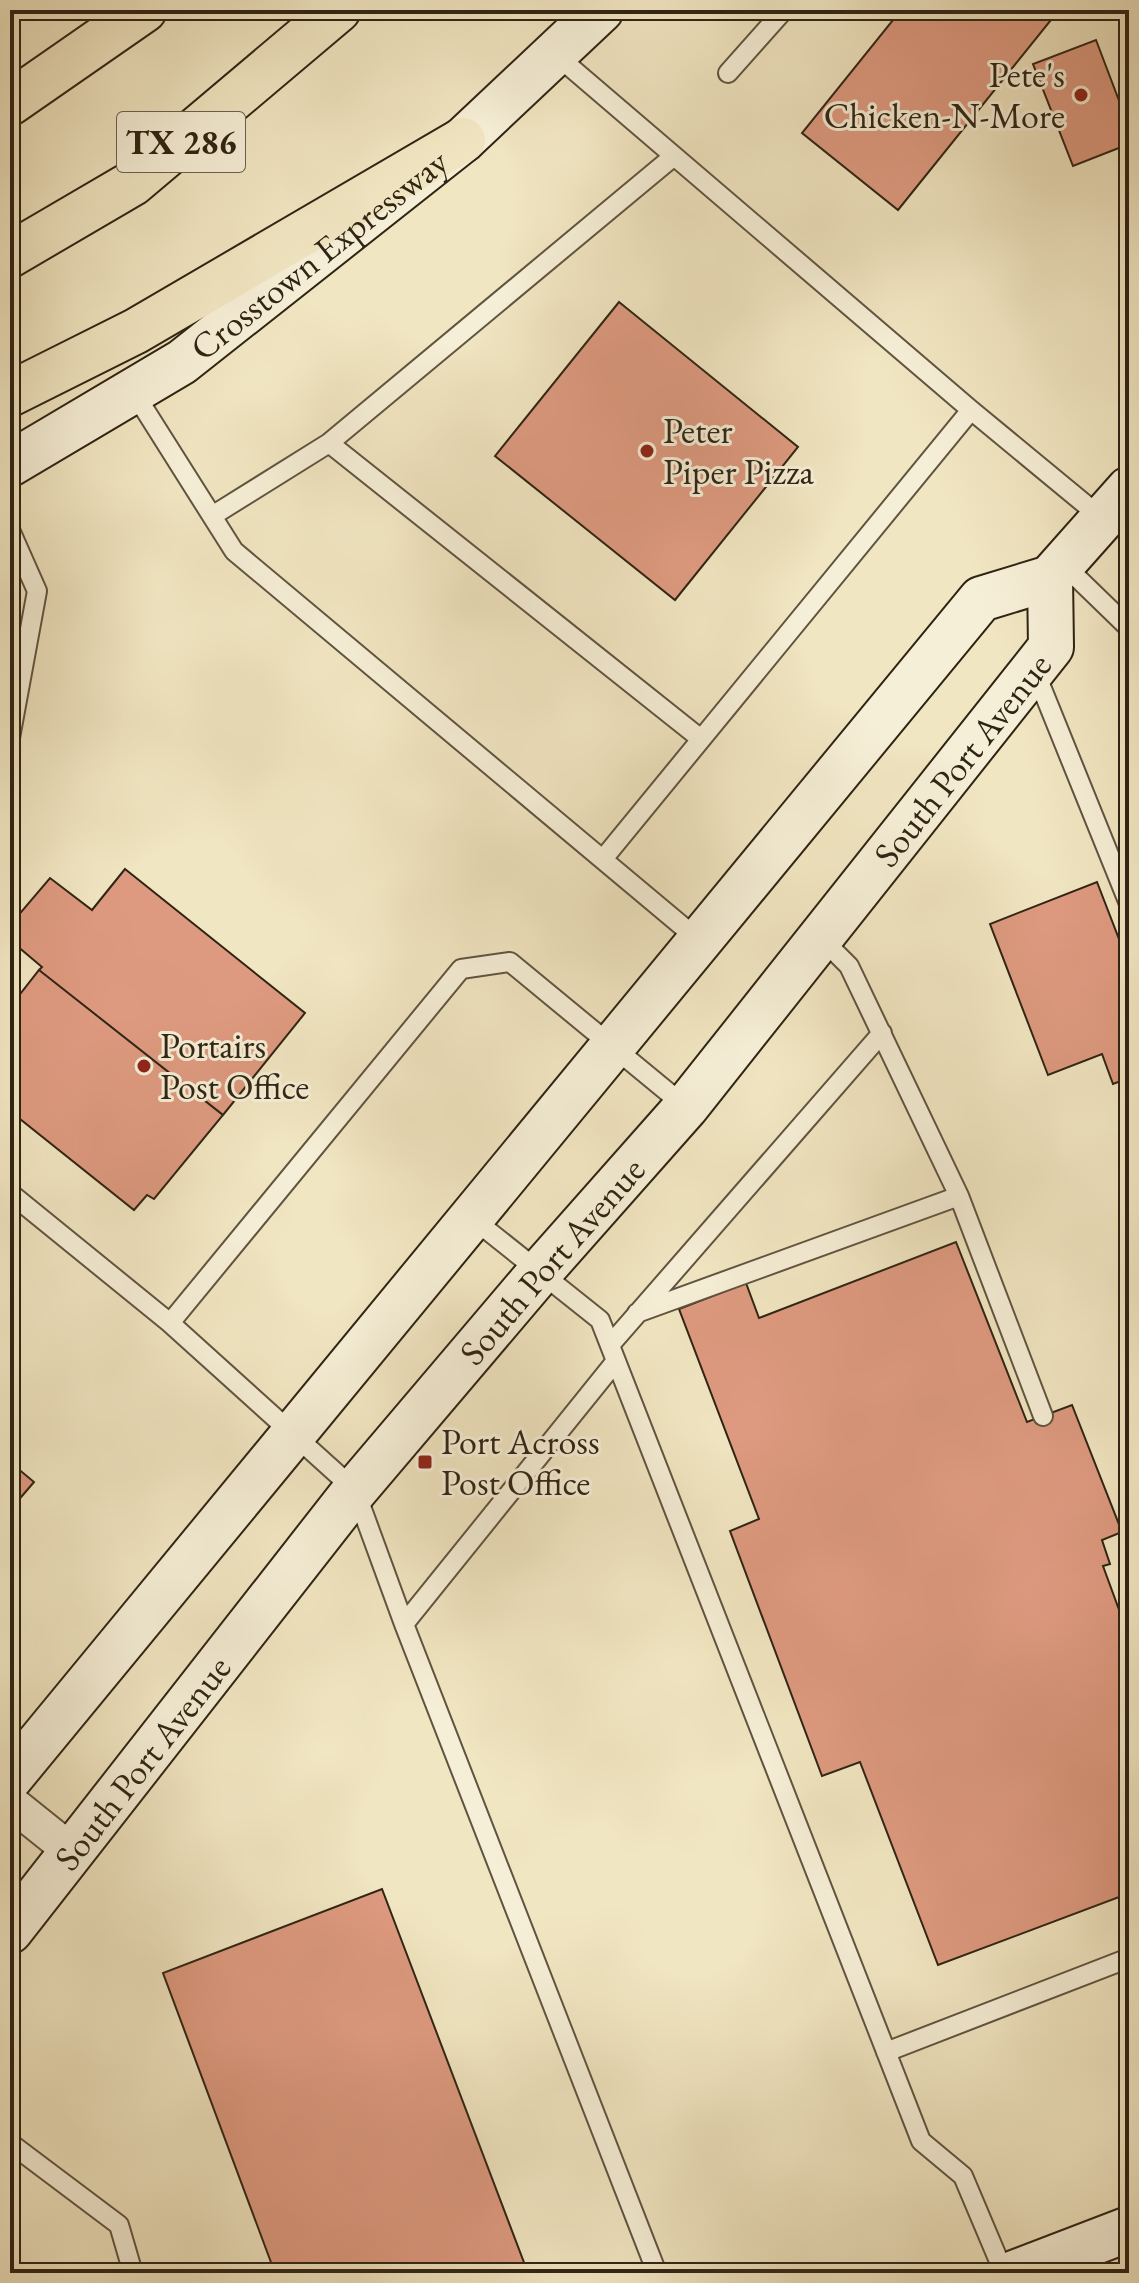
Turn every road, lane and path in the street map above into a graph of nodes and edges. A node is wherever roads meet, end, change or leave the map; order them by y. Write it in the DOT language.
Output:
graph roads {
  1 [pos="144,10"];
  2 [pos="338,10"];
  3 [pos="601,10"];
  4 [pos="784,10"];
  5 [pos="555,54"];
  6 [pos="728,73"];
  7 [pos="10,103"];
  8 [pos="463,140"];
  9 [pos="674,156"];
  10 [pos="10,255"];
  11 [pos="133,391"];
  12 [pos="10,394"];
  13 [pos="971,410"];
  14 [pos="329,443"];
  15 [pos="10,464"];
  16 [pos="1116,504"];
  17 [pos="212,516"];
  18 [pos="10,530"];
  19 [pos="1056,571"];
  20 [pos="1129,628"];
  21 [pos="1034,668"];
  22 [pos="10,738"];
  23 [pos="701,739"];
  24 [pos="603,859"];
  25 [pos="1129,904"];
  26 [pos="821,938"];
  27 [pos="700,941"];
  28 [pos="882,1033"];
  29 [pos="613,1048"];
  30 [pos="686,1107"];
  31 [pos="10,1193"];
  32 [pos="959,1196"];
  33 [pos="472,1218"];
  34 [pos="540,1272"];
  35 [pos="637,1313"];
  36 [pos="170,1323"];
  37 [pos="613,1353"];
  38 [pos="1043,1416"];
  39 [pos="294,1436"];
  40 [pos="355,1490"];
  41 [pos="404,1624"];
  42 [pos="10,1778"];
  43 [pos="10,1802"];
  44 [pos="71,1851"];
  45 [pos="10,1931"];
  46 [pos="1129,1958"];
  47 [pos="886,2052"];
  48 [pos="10,2143"];
  49 [pos="1129,2229"];
  50 [pos="133,2273"];
  51 [pos="657,2273"];
  52 [pos="1004,2273"];
  53 [pos="1014,2273"];
  1 -- 7 [label="highway"];
  2 -- 10 [label="highway, TX 286"];
  3 -- 5 [label="main road, Crosstown Expressway"];
  4 -- 6 [label="lane"];
  5 -- 8 [label="main road, Crosstown Expressway"];
  5 -- 9 [label="lane"];
  8 -- 11 [label="main road, Crosstown Expressway"];
  8 -- 12 [label="highway"];
  9 -- 13 [label="lane"];
  9 -- 14 [label="lane"];
  11 -- 15 [label="main road, Crosstown Expressway"];
  11 -- 17 [label="lane"];
  13 -- 16 [label="lane"];
  13 -- 23 [label="lane"];
  14 -- 17 [label="lane"];
  14 -- 23 [label="lane"];
  16 -- 19 [label="main road"];
  17 -- 24 [label="lane"];
  18 -- 22 [label="lane"];
  19 -- 20 [label="lane"];
  19 -- 21 [label="main road, South Port Avenue"];
  19 -- 27 [label="main road"];
  21 -- 25 [label="lane"];
  21 -- 26 [label="main road, South Port Avenue"];
  23 -- 24 [label="lane"];
  24 -- 27 [label="lane"];
  26 -- 28 [label="lane"];
  26 -- 30 [label="main road, South Port Avenue"];
  27 -- 29 [label="main road"];
  28 -- 32 [label="lane"];
  28 -- 35 [label="lane"];
  29 -- 30 [label="lane"];
  29 -- 33 [label="main road"];
  29 -- 36 [label="lane"];
  30 -- 34 [label="main road, South Port Avenue"];
  31 -- 36 [label="lane"];
  32 -- 35 [label="lane"];
  32 -- 38 [label="lane"];
  33 -- 34 [label="lane"];
  33 -- 39 [label="main road"];
  34 -- 37 [label="lane"];
  34 -- 40 [label="main road, South Port Avenue"];
  35 -- 37 [label="lane"];
  36 -- 39 [label="lane"];
  37 -- 41 [label="lane"];
  37 -- 47 [label="lane"];
  39 -- 40 [label="lane"];
  39 -- 42 [label="main road"];
  40 -- 41 [label="lane"];
  40 -- 44 [label="main road, South Port Avenue"];
  41 -- 51 [label="lane"];
  43 -- 44 [label="street"];
  44 -- 45 [label="main road, South Port Avenue"];
  46 -- 47 [label="lane"];
  47 -- 52 [label="lane"];
  48 -- 50 [label="lane"];
  49 -- 53 [label="main road"];
}
